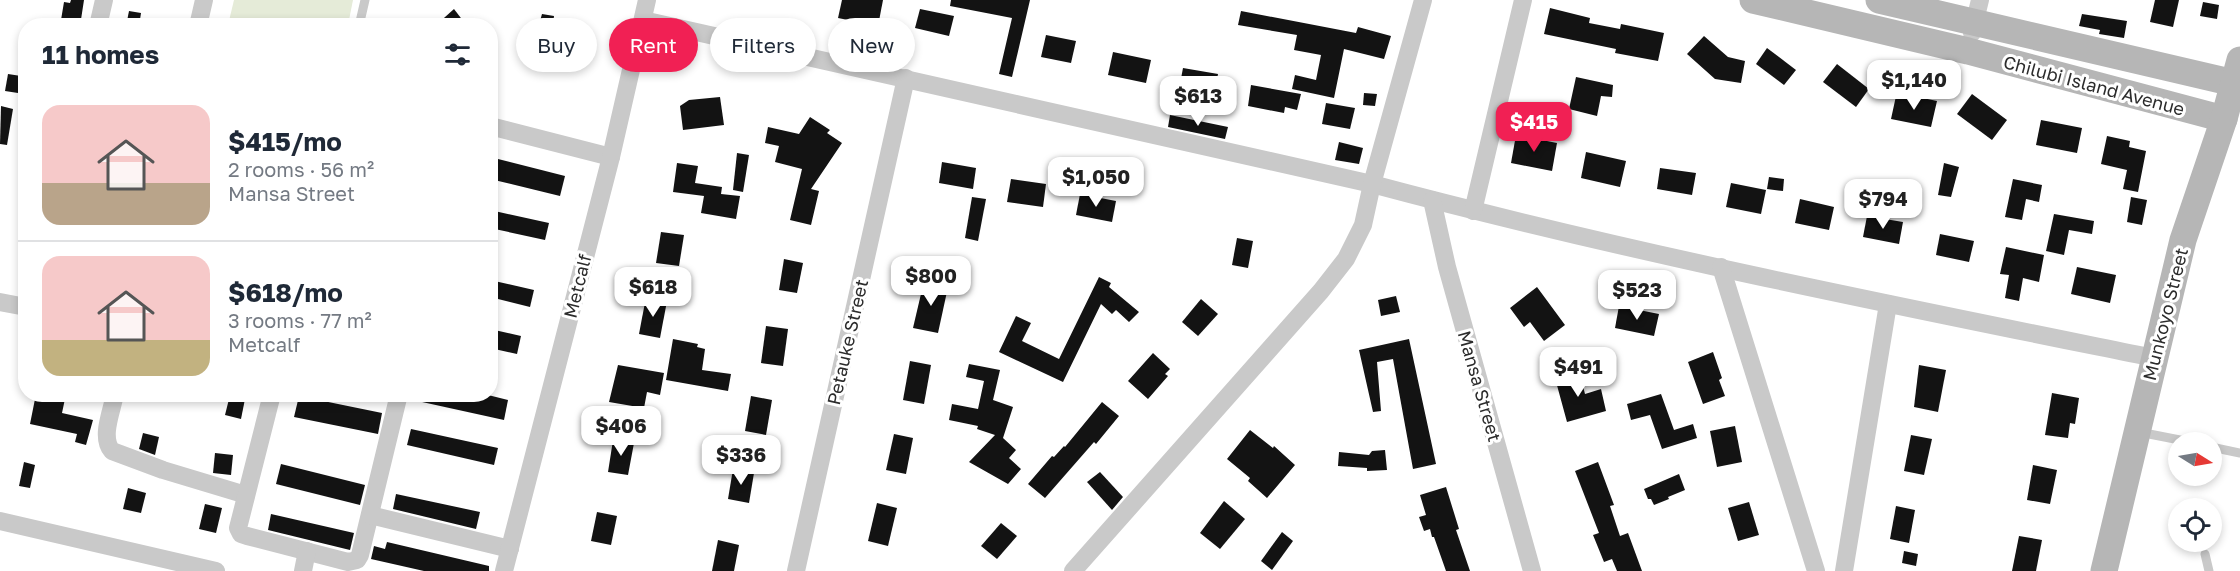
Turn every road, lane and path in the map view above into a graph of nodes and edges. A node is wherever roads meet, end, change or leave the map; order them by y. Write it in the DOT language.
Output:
graph roads {
  1 [pos="104,0"];
  2 [pos="204,0"];
  3 [pos="365,0"];
  4 [pos="647,0"];
  5 [pos="1423,0"];
  6 [pos="1523,0"];
  7 [pos="1753,0"];
  8 [pos="1879,0"];
  9 [pos="1977,11"];
  10 [pos="100,18"];
  11 [pos="200,18"];
  12 [pos="362,18"];
  13 [pos="643,18"];
  14 [pos="698,32"];
  15 [pos="1968,51"];
  16 [pos="2237,71"];
  17 [pos="631,72"];
  18 [pos="906,78"];
  19 [pos="2224,119"];
  20 [pos="498,128"];
  21 [pos="611,157"];
  22 [pos="1372,184"];
  23 [pos="1432,200"];
  24 [pos="1473,211"];
  25 [pos="1721,267"];
  26 [pos="0,302"];
  27 [pos="1888,304"];
  28 [pos="18,305"];
  29 [pos="2154,358"];
  30 [pos="113,402"];
  31 [pos="270,402"];
  32 [pos="397,402"];
  33 [pos="2137,431"];
  34 [pos="2168,437"];
  35 [pos="2222,449"];
  36 [pos="2240,453"];
  37 [pos="246,495"];
  38 [pos="370,515"];
  39 [pos="0,520"];
  40 [pos="510,549"];
  41 [pos="307,551"];
  42 [pos="2205,554"];
  43 [pos="216,571"];
  44 [pos="303,571"];
  45 [pos="504,571"];
  46 [pos="796,571"];
  47 [pos="1073,571"];
  48 [pos="1532,571"];
  49 [pos="1816,571"];
  50 [pos="1844,571"];
  51 [pos="2104,571"];
  52 [pos="2209,571"];
  1 -- 10 [label="street"];
  2 -- 11 [label="street"];
  3 -- 12 [label="lane"];
  4 -- 13 [label="street, Metcalf"];
  5 -- 22 [label="street"];
  6 -- 24 [label="street"];
  7 -- 15 [label="street, Chilubi Island Avenue"];
  8 -- 9 [label="street, Chilubi Island Avenue"];
  9 -- 15 [label="street"];
  9 -- 16 [label="street, Chilubi Island Avenue"];
  14 -- 18 [label="street"];
  15 -- 19 [label="street, Chilubi Island Avenue"];
  16 -- 19 [label="street, Munkoyo Street"];
  17 -- 21 [label="street, Metcalf"];
  18 -- 22 [label="street"];
  18 -- 46 [label="street, Petauke Street"];
  19 -- 29 [label="street, Munkoyo Street"];
  20 -- 21 [label="street"];
  21 -- 40 [label="street, Metcalf"];
  22 -- 23 [label="street"];
  22 -- 47 [label="street"];
  23 -- 24 [label="street"];
  23 -- 48 [label="street, Mansa Street"];
  24 -- 25 [label="street"];
  25 -- 27 [label="street"];
  25 -- 49 [label="street"];
  26 -- 28 [label="street"];
  27 -- 29 [label="street"];
  27 -- 50 [label="street"];
  29 -- 33 [label="street, Munkoyo Street"];
  30 -- 37 [label="street"];
  31 -- 37 [label="street"];
  32 -- 38 [label="street"];
  33 -- 34 [label="lane"];
  33 -- 51 [label="street, Munkoyo Street"];
  35 -- 36 [label="lane"];
  37 -- 41 [label="street"];
  38 -- 40 [label="street"];
  38 -- 41 [label="street"];
  39 -- 43 [label="street"];
  40 -- 45 [label="street, Metcalf"];
  41 -- 44 [label="street"];
  42 -- 52 [label="lane"];
}
